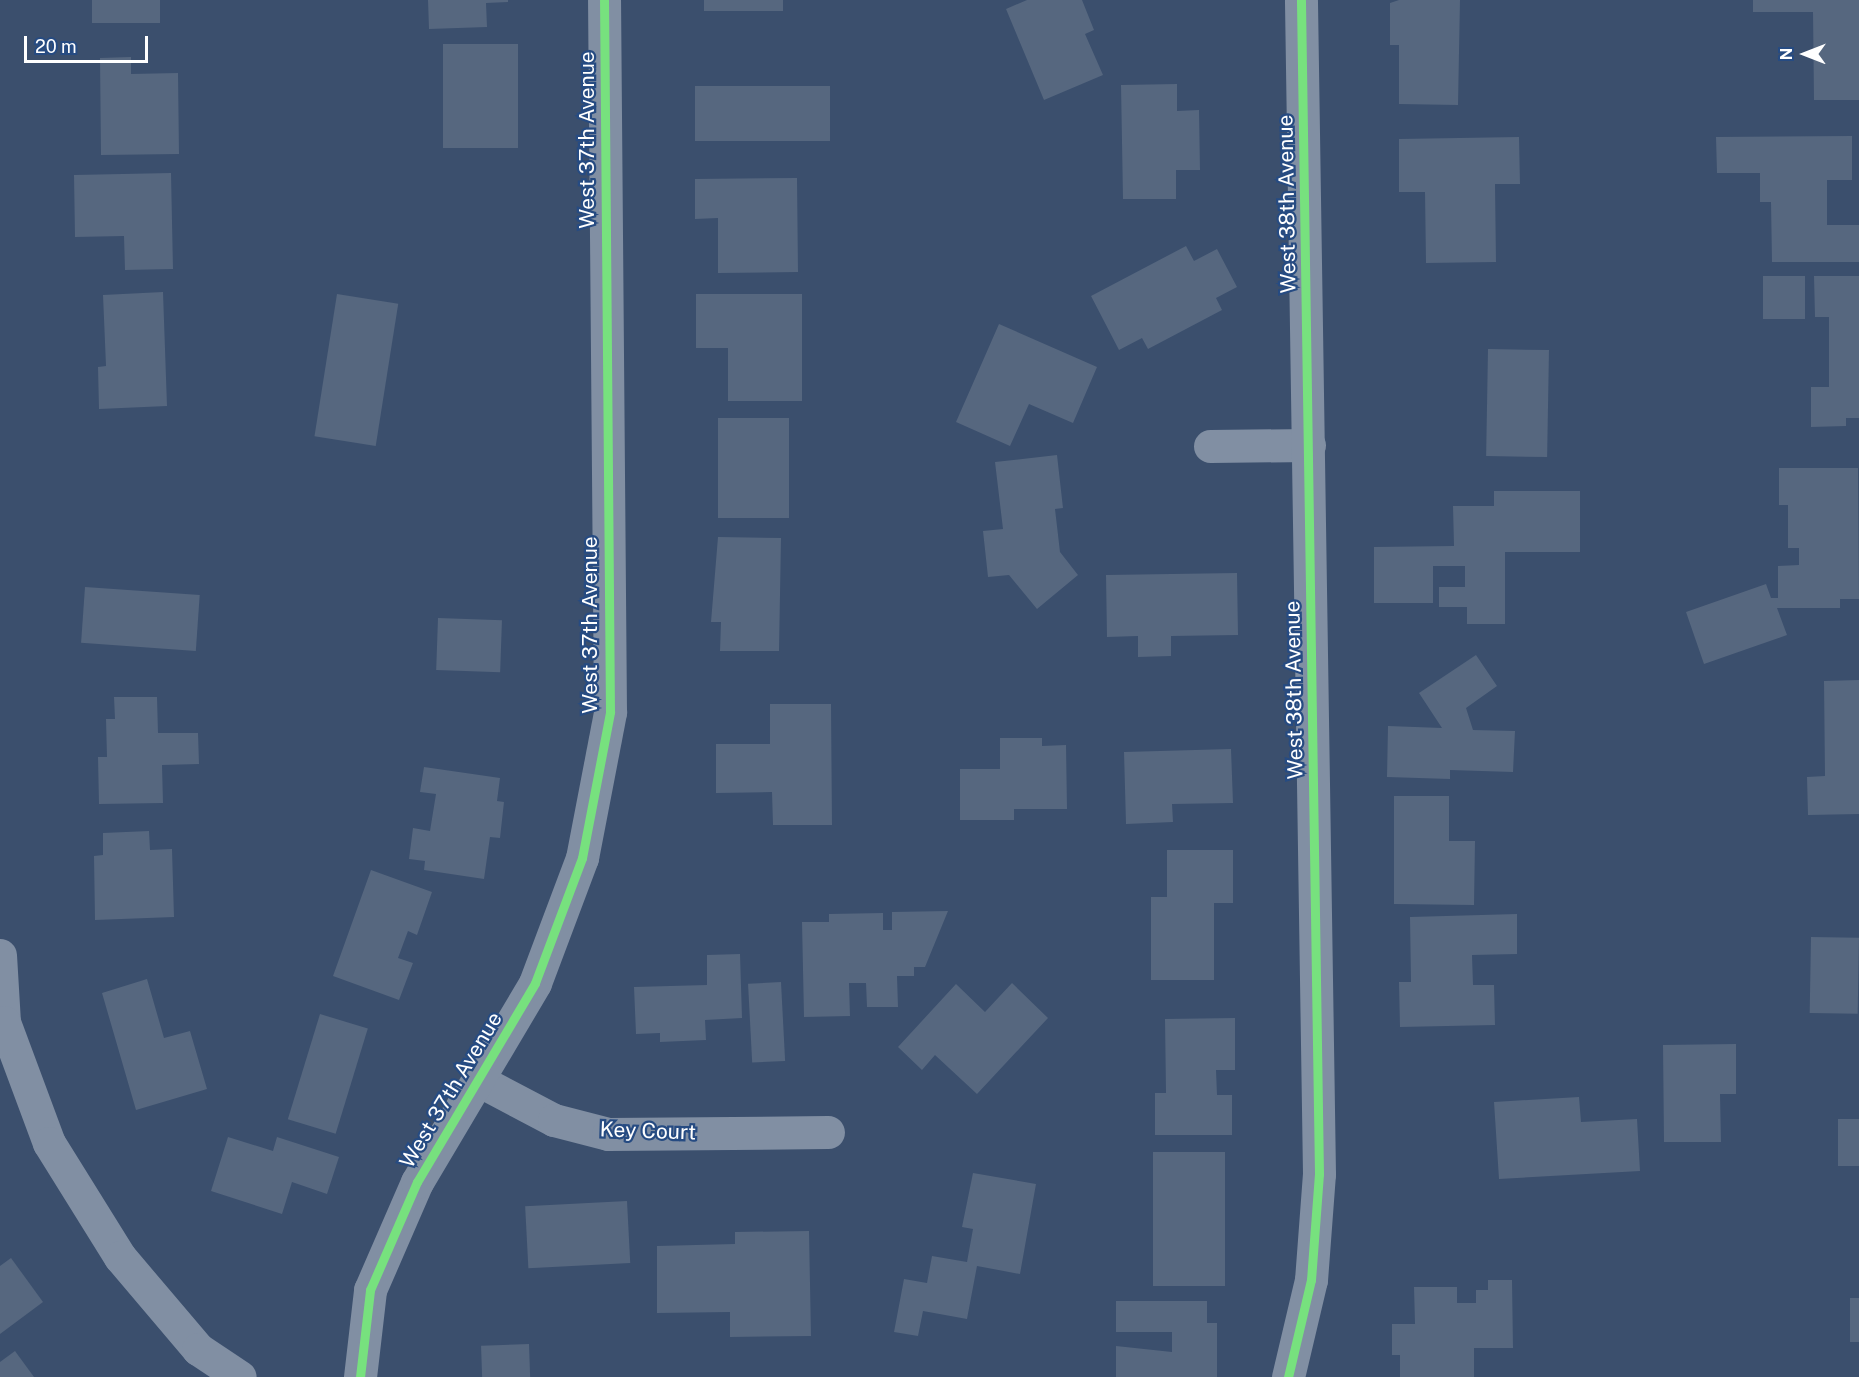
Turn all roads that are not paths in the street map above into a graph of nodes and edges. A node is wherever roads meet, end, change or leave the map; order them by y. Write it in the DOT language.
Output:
graph roads {
  1 [pos="604,0"];
  2 [pos="1301,0"];
  3 [pos="1309,445"];
  4 [pos="1210,446"];
  5 [pos="0,955"];
  6 [pos="478,1080"];
  7 [pos="828,1132"];
  8 [pos="240,1377"];
  9 [pos="360,1377"];
  10 [pos="1288,1377"];
  1 -- 6 [label="street, West 37th Avenue"];
  2 -- 3 [label="street, West 38th Avenue"];
  3 -- 4 [label="street"];
  3 -- 10 [label="street, West 38th Avenue"];
  5 -- 8 [label="street"];
  6 -- 7 [label="street, Key Court"];
  6 -- 9 [label="street, West 37th Avenue"];
}
